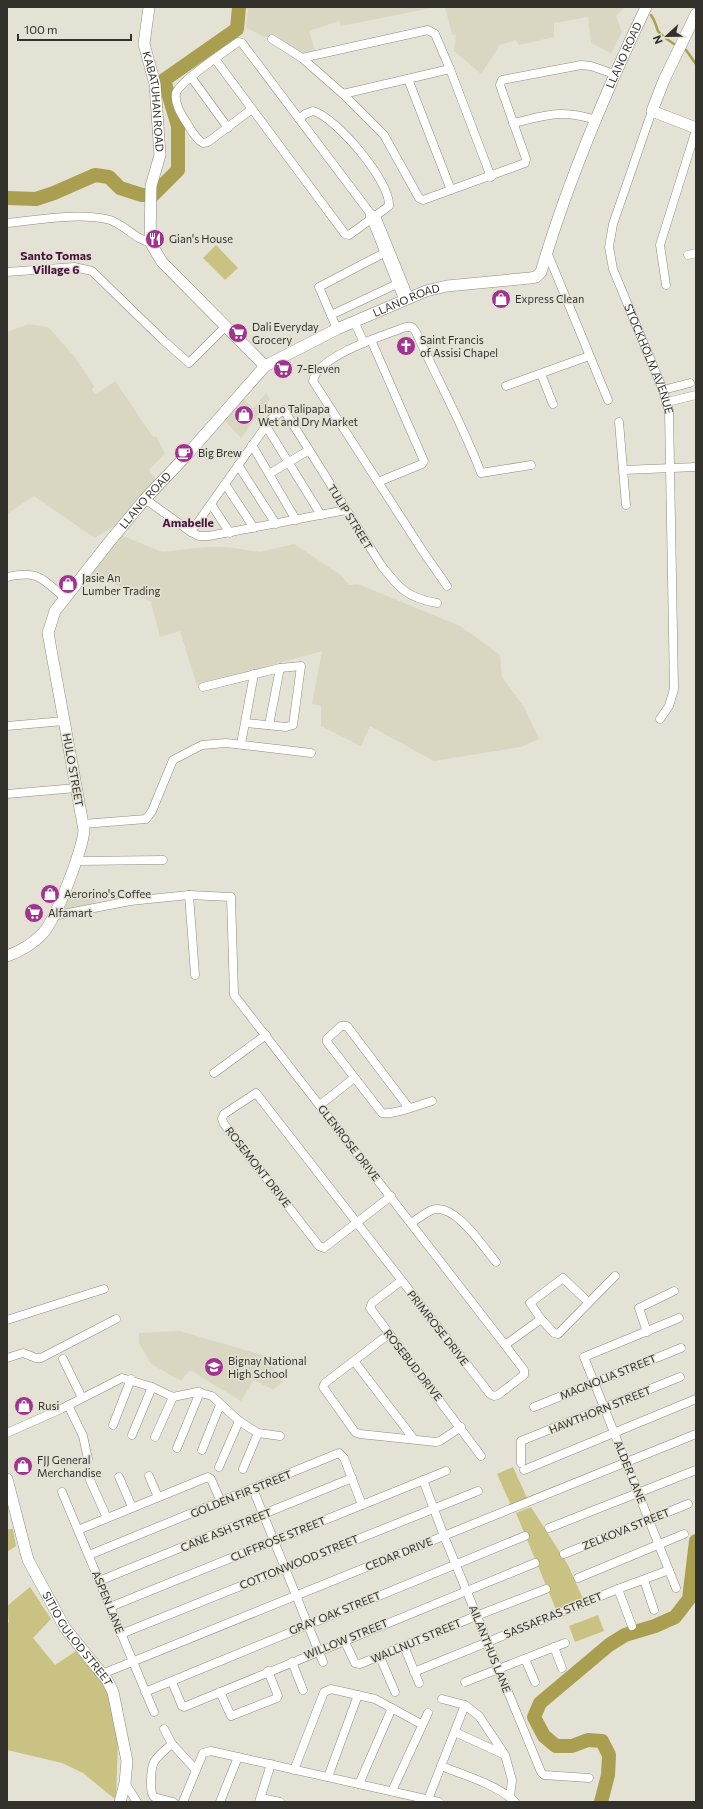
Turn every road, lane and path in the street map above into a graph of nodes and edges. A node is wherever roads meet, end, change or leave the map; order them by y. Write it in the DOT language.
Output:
graph roads {
  1 [pos="149,7"];
  2 [pos="646,7"];
  3 [pos="696,14"];
  4 [pos="272,39"];
  5 [pos="302,58"];
  6 [pos="215,59"];
  7 [pos="450,69"];
  8 [pos="614,74"];
  9 [pos="191,77"];
  10 [pos="408,79"];
  11 [pos="343,94"];
  12 [pos="252,109"];
  13 [pos="652,112"];
  14 [pos="299,119"];
  15 [pos="596,120"];
  16 [pos="513,123"];
  17 [pos="228,128"];
  18 [pos="696,129"];
  19 [pos="491,177"];
  20 [pos="451,190"];
  21 [pos="372,216"];
  22 [pos="7,223"];
  23 [pos="150,242"];
  24 [pos="547,252"];
  25 [pos="384,253"];
  26 [pos="7,272"];
  27 [pos="397,284"];
  28 [pos="666,285"];
  29 [pos="406,298"];
  30 [pos="331,315"];
  31 [pos="354,321"];
  32 [pos="226,326"];
  33 [pos="337,329"];
  34 [pos="367,342"];
  35 [pos="589,356"];
  36 [pos="265,366"];
  37 [pos="541,374"];
  38 [pos="690,383"];
  39 [pos="506,386"];
  40 [pos="663,390"];
  41 [pos="696,396"];
  42 [pos="608,400"];
  43 [pos="667,402"];
  44 [pos="553,404"];
  45 [pos="619,422"];
  46 [pos="266,426"];
  47 [pos="252,446"];
  48 [pos="309,450"];
  49 [pos="289,463"];
  50 [pos="238,465"];
  51 [pos="531,465"];
  52 [pos="696,467"];
  53 [pos="670,469"];
  54 [pos="624,470"];
  55 [pos="269,474"];
  56 [pos="378,482"];
  57 [pos="225,484"];
  58 [pos="145,499"];
  59 [pos="211,504"];
  60 [pos="626,505"];
  61 [pos="346,510"];
  62 [pos="321,515"];
  63 [pos="296,520"];
  64 [pos="276,524"];
  65 [pos="254,528"];
  66 [pos="191,532"];
  67 [pos="230,533"];
  68 [pos="88,568"];
  69 [pos="7,577"];
  70 [pos="447,586"];
  71 [pos="65,598"];
  72 [pos="437,603"];
  73 [pos="280,668"];
  74 [pos="254,674"];
  75 [pos="203,687"];
  76 [pos="660,719"];
  77 [pos="64,721"];
  78 [pos="246,723"];
  79 [pos="269,725"];
  80 [pos="7,726"];
  81 [pos="240,744"];
  82 [pos="311,753"];
  83 [pos="76,788"];
  84 [pos="7,794"];
  85 [pos="83,824"];
  86 [pos="164,860"];
  87 [pos="77,861"];
  88 [pos="189,895"];
  89 [pos="53,916"];
  90 [pos="7,956"];
  91 [pos="195,975"];
  92 [pos="266,1035"];
  93 [pos="214,1073"];
  94 [pos="354,1078"];
  95 [pos="256,1093"];
  96 [pos="432,1101"];
  97 [pos="320,1105"];
  98 [pos="408,1108"];
  99 [pos="391,1196"];
  100 [pos="411,1223"];
  101 [pos="357,1224"];
  102 [pos="496,1262"];
  103 [pos="615,1276"];
  104 [pos="401,1281"];
  105 [pos="104,1289"];
  106 [pos="674,1291"];
  107 [pos="588,1302"];
  108 [pos="679,1318"];
  109 [pos="541,1319"];
  110 [pos="7,1320"];
  111 [pos="116,1320"];
  112 [pos="646,1332"];
  113 [pos="389,1334"];
  114 [pos="505,1345"];
  115 [pos="681,1348"];
  116 [pos="7,1358"];
  117 [pos="63,1359"];
  118 [pos="354,1361"];
  119 [pos="524,1370"];
  120 [pos="680,1377"];
  121 [pos="130,1379"];
  122 [pos="594,1383"];
  123 [pos="152,1387"];
  124 [pos="200,1392"];
  125 [pos="173,1397"];
  126 [pos="82,1398"];
  127 [pos="696,1399"];
  128 [pos="68,1405"];
  129 [pos="220,1405"];
  130 [pos="534,1407"];
  131 [pos="604,1409"];
  132 [pos="239,1421"];
  133 [pos="113,1425"];
  134 [pos="461,1427"];
  135 [pos="7,1433"];
  136 [pos="258,1433"];
  137 [pos="614,1433"];
  138 [pos="696,1434"];
  139 [pos="132,1435"];
  140 [pos="280,1436"];
  141 [pos="155,1437"];
  142 [pos="413,1438"];
  143 [pos="177,1448"];
  144 [pos="202,1450"];
  145 [pos="481,1456"];
  146 [pos="88,1459"];
  147 [pos="626,1462"];
  148 [pos="219,1467"];
  149 [pos="243,1469"];
  150 [pos="696,1470"];
  151 [pos="446,1471"];
  152 [pos="149,1476"];
  153 [pos="119,1477"];
  154 [pos="352,1478"];
  155 [pos="7,1479"];
  156 [pos="90,1480"];
  157 [pos="423,1480"];
  158 [pos="253,1489"];
  159 [pos="478,1491"];
  160 [pos="62,1492"];
  161 [pos="638,1493"];
  162 [pos="158,1497"];
  163 [pos="221,1502"];
  164 [pos="688,1504"];
  165 [pos="362,1505"];
  166 [pos="132,1507"];
  167 [pos="434,1507"];
  168 [pos="264,1515"];
  169 [pos="107,1518"];
  170 [pos="649,1520"];
  171 [pos="549,1528"];
  172 [pos="78,1530"];
  173 [pos="684,1534"];
  174 [pos="444,1536"];
  175 [pos="525,1536"];
  176 [pos="274,1540"];
  177 [pos="659,1545"];
  178 [pos="564,1554"];
  179 [pos="88,1555"];
  180 [pos="535,1563"];
  181 [pos="455,1564"];
  182 [pos="285,1568"];
  183 [pos="669,1570"];
  184 [pos="578,1578"];
  185 [pos="644,1580"];
  186 [pos="99,1581"];
  187 [pos="676,1588"];
  188 [pos="546,1589"];
  189 [pos="618,1589"];
  190 [pos="466,1590"];
  191 [pos="296,1595"];
  192 [pos="110,1607"];
  193 [pos="654,1610"];
  194 [pos="476,1616"];
  195 [pos="308,1624"];
  196 [pos="632,1626"];
  197 [pos="121,1634"];
  198 [pos="344,1640"];
  199 [pos="487,1642"];
  200 [pos="565,1643"];
  201 [pos="404,1646"];
  202 [pos="554,1647"];
  203 [pos="318,1651"];
  204 [pos="380,1657"];
  205 [pos="525,1659"];
  206 [pos="132,1662"];
  207 [pos="292,1662"];
  208 [pos="323,1662"];
  209 [pos="498,1668"];
  210 [pos="562,1668"];
  211 [pos="268,1671"];
  212 [pos="414,1672"];
  213 [pos="102,1674"];
  214 [pos="172,1682"];
  215 [pos="465,1682"];
  216 [pos="535,1682"];
  217 [pos="419,1683"];
  218 [pos="303,1690"];
  219 [pos="145,1692"];
  220 [pos="220,1692"];
  221 [pos="395,1692"];
  222 [pos="358,1695"];
  223 [pos="442,1699"];
  224 [pos="465,1705"];
  225 [pos="392,1708"];
  226 [pos="154,1712"];
  227 [pos="428,1713"];
  228 [pos="421,1724"];
  229 [pos="164,1729"];
  230 [pos="454,1732"];
  231 [pos="172,1744"];
  232 [pos="505,1755"];
  233 [pos="238,1757"];
  234 [pos="271,1764"];
  235 [pos="441,1766"];
  236 [pos="196,1770"];
  237 [pos="294,1770"];
  238 [pos="328,1777"];
  239 [pos="589,1778"];
  240 [pos="125,1783"];
  241 [pos="360,1784"];
  242 [pos="392,1791"];
  243 [pos="513,1799"];
  244 [pos="260,1800"];
  245 [pos="428,1801"];
  246 [pos="120,1802"];
  247 [pos="137,1802"];
  248 [pos="173,1802"];
  249 [pos="183,1802"];
  250 [pos="220,1802"];
  251 [pos="280,1802"];
  252 [pos="439,1802"];
  1 -- 23 [label="main road, KABATUHAN ROAD"];
  2 -- 8 [label="main road, LLANO ROAD"];
  3 -- 13 [label="main road, STOCKHOLM AVENUE"];
  4 -- 5 [label="street"];
  5 -- 7 [label="street"];
  5 -- 11 [label="street"];
  6 -- 9 [label="street"];
  6 -- 12 [label="street"];
  6 -- 14 [label="street"];
  7 -- 10 [label="street"];
  7 -- 19 [label="street"];
  8 -- 15 [label="main road, LLANO ROAD"];
  8 -- 16 [label="street"];
  9 -- 17 [label="street"];
  9 -- 17 [label="street"];
  10 -- 11 [label="street"];
  10 -- 20 [label="street"];
  11 -- 20 [label="street"];
  12 -- 17 [label="street"];
  12 -- 21 [label="street"];
  13 -- 18 [label="main road"];
  13 -- 40 [label="street, STOCKHOLM AVENUE"];
  14 -- 21 [label="street"];
  14 -- 21 [label="street"];
  15 -- 16 [label="street"];
  15 -- 24 [label="main road, LLANO ROAD"];
  16 -- 19 [label="street"];
  18 -- 28 [label="street"];
  19 -- 20 [label="street"];
  21 -- 25 [label="street"];
  21 -- 29 [label="street"];
  22 -- 23 [label="street"];
  23 -- 32 [label="main road"];
  24 -- 29 [label="main road, LLANO ROAD"];
  24 -- 35 [label="street"];
  25 -- 27 [label="street"];
  25 -- 30 [label="street"];
  26 -- 32 [label="street"];
  27 -- 29 [label="street"];
  27 -- 30 [label="street"];
  29 -- 31 [label="main road, LLANO ROAD"];
  30 -- 33 [label="street"];
  31 -- 33 [label="main road, LLANO ROAD"];
  31 -- 34 [label="street"];
  32 -- 36 [label="main road"];
  33 -- 36 [label="main road, LLANO ROAD"];
  34 -- 51 [label="street"];
  34 -- 56 [label="street"];
  34 -- 56 [label="street"];
  35 -- 37 [label="street"];
  35 -- 42 [label="street"];
  36 -- 58 [label="main road, LLANO ROAD"];
  37 -- 39 [label="street"];
  37 -- 44 [label="street"];
  38 -- 40 [label="street"];
  40 -- 43 [label="street, STOCKHOLM AVENUE"];
  41 -- 43 [label="street"];
  43 -- 53 [label="street, STOCKHOLM AVENUE"];
  45 -- 54 [label="street"];
  46 -- 47 [label="street"];
  46 -- 48 [label="street, TULIP STREET"];
  46 -- 49 [label="street"];
  47 -- 50 [label="street"];
  47 -- 55 [label="street"];
  48 -- 49 [label="street"];
  48 -- 61 [label="street, TULIP STREET"];
  49 -- 55 [label="street"];
  49 -- 62 [label="street"];
  50 -- 57 [label="street"];
  50 -- 64 [label="street"];
  52 -- 53 [label="street"];
  53 -- 54 [label="street"];
  53 -- 76 [label="street, STOCKHOLM AVENUE"];
  54 -- 60 [label="street"];
  55 -- 63 [label="street"];
  56 -- 70 [label="street"];
  57 -- 59 [label="street"];
  57 -- 65 [label="street"];
  58 -- 66 [label="street"];
  58 -- 68 [label="main road, LLANO ROAD"];
  59 -- 66 [label="street"];
  59 -- 67 [label="street"];
  61 -- 62 [label="street"];
  61 -- 72 [label="street, TULIP STREET"];
  62 -- 63 [label="street"];
  63 -- 64 [label="street"];
  64 -- 65 [label="street"];
  65 -- 67 [label="street"];
  66 -- 67 [label="street"];
  68 -- 71 [label="main road, HULO STREET"];
  69 -- 71 [label="street"];
  71 -- 77 [label="main road, HULO STREET"];
  73 -- 74 [label="street"];
  73 -- 79 [label="street"];
  73 -- 79 [label="street"];
  74 -- 75 [label="street"];
  74 -- 78 [label="street"];
  77 -- 80 [label="street"];
  77 -- 83 [label="main road, HULO STREET"];
  78 -- 79 [label="street"];
  78 -- 81 [label="street"];
  81 -- 82 [label="street"];
  81 -- 85 [label="street"];
  83 -- 84 [label="street"];
  83 -- 85 [label="main road, HULO STREET"];
  85 -- 87 [label="main road, HULO STREET"];
  86 -- 87 [label="street"];
  87 -- 89 [label="main road, HULO STREET"];
  88 -- 89 [label="street"];
  88 -- 91 [label="street"];
  88 -- 92 [label="street, GLENROSE DRIVE"];
  89 -- 90 [label="main road, HULO STREET"];
  92 -- 93 [label="street"];
  92 -- 97 [label="street, GLENROSE DRIVE"];
  94 -- 97 [label="street"];
  94 -- 98 [label="street"];
  94 -- 98 [label="street"];
  95 -- 101 [label="street, PRIMROSE DRIVE"];
  95 -- 101 [label="street, ROSEMONT DRIVE"];
  96 -- 98 [label="street"];
  97 -- 99 [label="street, GLENROSE DRIVE"];
  99 -- 100 [label="street, GLENROSE DRIVE"];
  99 -- 101 [label="street"];
  100 -- 102 [label="street"];
  100 -- 114 [label="street, GLENROSE DRIVE"];
  101 -- 104 [label="street, PRIMROSE DRIVE"];
  103 -- 107 [label="street"];
  104 -- 113 [label="street, ROSEBUD DRIVE"];
  104 -- 119 [label="street, PRIMROSE DRIVE"];
  105 -- 110 [label="street"];
  106 -- 112 [label="street"];
  107 -- 109 [label="street"];
  107 -- 109 [label="street"];
  108 -- 112 [label="street"];
  109 -- 114 [label="street"];
  111 -- 116 [label="street"];
  112 -- 122 [label="street, ALDER LANE"];
  113 -- 118 [label="street"];
  113 -- 134 [label="street, ROSEBUD DRIVE"];
  114 -- 119 [label="street, GLENROSE DRIVE"];
  115 -- 122 [label="street, MAGNOLIA STREET"];
  117 -- 126 [label="street"];
  118 -- 142 [label="street"];
  118 -- 142 [label="street"];
  120 -- 131 [label="street, HAWTHORN STREET"];
  121 -- 123 [label="street"];
  121 -- 126 [label="street"];
  121 -- 133 [label="street"];
  122 -- 130 [label="street, MAGNOLIA STREET"];
  122 -- 131 [label="street, ALDER LANE"];
  123 -- 125 [label="street"];
  123 -- 139 [label="street"];
  124 -- 125 [label="street"];
  124 -- 129 [label="street"];
  124 -- 143 [label="street"];
  125 -- 141 [label="street"];
  126 -- 128 [label="street"];
  127 -- 137 [label="street"];
  128 -- 135 [label="street"];
  128 -- 146 [label="street"];
  129 -- 132 [label="street"];
  129 -- 144 [label="street"];
  131 -- 137 [label="street, ALDER LANE"];
  131 -- 137 [label="street, HAWTHORN STREET"];
  132 -- 136 [label="street"];
  132 -- 148 [label="street"];
  134 -- 142 [label="street"];
  134 -- 145 [label="street, ROSEBUD DRIVE"];
  136 -- 140 [label="street"];
  136 -- 149 [label="street"];
  137 -- 147 [label="street, ALDER LANE"];
  138 -- 147 [label="street, CEDAR DRIVE"];
  147 -- 161 [label="street, ALDER LANE"];
  147 -- 174 [label="street, CEDAR DRIVE"];
  150 -- 161 [label="street"];
  151 -- 157 [label="street, CLIFFROSE STREET"];
  152 -- 162 [label="street"];
  153 -- 166 [label="street"];
  154 -- 158 [label="street, GOLDEN FIR STREET"];
  154 -- 165 [label="street, GOLDEN FIR STREET"];
  154 -- 168 [label="street, CANE ASH STREET"];
  155 -- 213 [label="main road, SITIO GULOD STREET"];
  156 -- 169 [label="street"];
  157 -- 165 [label="street, CLIFFROSE STREET"];
  157 -- 167 [label="street, AILANTHUS LANE"];
  158 -- 163 [label="street, GOLDEN FIR STREET"];
  158 -- 168 [label="street"];
  159 -- 167 [label="street, COTTONWOOD STREET"];
  160 -- 172 [label="street, ASPEN LANE"];
  161 -- 170 [label="street, ALDER LANE"];
  161 -- 171 [label="street"];
  162 -- 163 [label="street"];
  162 -- 166 [label="street"];
  163 -- 179 [label="street, GOLDEN FIR STREET"];
  164 -- 170 [label="street, ZELKOVA STREET"];
  165 -- 176 [label="street, CLIFFROSE STREET"];
  166 -- 169 [label="street"];
  167 -- 174 [label="street, AILANTHUS LANE"];
  167 -- 182 [label="street, COTTONWOOD STREET"];
  168 -- 176 [label="street"];
  168 -- 186 [label="street, CANE ASH STREET"];
  169 -- 172 [label="street"];
  170 -- 177 [label="street, ALDER LANE"];
  170 -- 178 [label="street, ZELKOVA STREET"];
  172 -- 179 [label="street, ASPEN LANE"];
  173 -- 177 [label="street"];
  174 -- 181 [label="street, AILANTHUS LANE"];
  174 -- 191 [label="street, CEDAR DRIVE"];
  175 -- 181 [label="street, GRAY OAK STREET"];
  176 -- 182 [label="street"];
  176 -- 192 [label="street, CLIFFROSE STREET"];
  177 -- 183 [label="street, ALDER LANE"];
  177 -- 184 [label="street"];
  179 -- 186 [label="street, ASPEN LANE"];
  180 -- 190 [label="street, WILLOW STREET"];
  181 -- 190 [label="street, AILANTHUS LANE"];
  181 -- 195 [label="street, GRAY OAK STREET"];
  182 -- 191 [label="street"];
  182 -- 197 [label="street, COTTONWOOD STREET"];
  183 -- 185 [label="street, SASSAFRAS STREET"];
  183 -- 187 [label="street, ALDER LANE"];
  185 -- 189 [label="street, SASSAFRAS STREET"];
  185 -- 193 [label="street"];
  186 -- 192 [label="street, ASPEN LANE"];
  188 -- 194 [label="street, WALLNUT STREET"];
  189 -- 196 [label="street"];
  189 -- 199 [label="street, SASSAFRAS STREET"];
  190 -- 194 [label="street, AILANTHUS LANE"];
  190 -- 198 [label="street, WILLOW STREET"];
  191 -- 195 [label="street"];
  191 -- 206 [label="street, CEDAR DRIVE"];
  192 -- 197 [label="street, ASPEN LANE"];
  194 -- 199 [label="street, AILANTHUS LANE"];
  194 -- 201 [label="street, WALLNUT STREET"];
  195 -- 203 [label="street"];
  195 -- 214 [label="street, GRAY OAK STREET"];
  197 -- 206 [label="street, ASPEN LANE"];
  198 -- 203 [label="street, WILLOW STREET"];
  198 -- 204 [label="street, WALLNUT STREET"];
  199 -- 209 [label="street, AILANTHUS LANE"];
  199 -- 212 [label="street, SASSAFRAS STREET"];
  200 -- 202 [label="street"];
  201 -- 204 [label="street, WALLNUT STREET"];
  201 -- 212 [label="street"];
  202 -- 205 [label="street"];
  202 -- 210 [label="street"];
  203 -- 207 [label="street, WILLOW STREET"];
  203 -- 208 [label="street"];
  204 -- 221 [label="street"];
  205 -- 209 [label="street"];
  205 -- 216 [label="street"];
  206 -- 213 [label="street, CEDAR DRIVE"];
  206 -- 219 [label="street, ASPEN LANE"];
  207 -- 211 [label="street, WILLOW STREET"];
  207 -- 218 [label="street"];
  209 -- 215 [label="street"];
  209 -- 239 [label="street, AILANTHUS LANE"];
  211 -- 220 [label="street, WILLOW STREET"];
  211 -- 220 [label="street"];
  212 -- 217 [label="street"];
  213 -- 240 [label="main road, SITIO GULOD STREET"];
  214 -- 219 [label="street, GRAY OAK STREET"];
  214 -- 220 [label="street, WILLOW STREET"];
  219 -- 226 [label="street, ASPEN LANE"];
  222 -- 225 [label="street"];
  222 -- 237 [label="street"];
  222 -- 238 [label="street"];
  223 -- 224 [label="street"];
  224 -- 230 [label="street"];
  224 -- 232 [label="street"];
  225 -- 228 [label="street"];
  225 -- 241 [label="street"];
  227 -- 228 [label="street"];
  228 -- 242 [label="street"];
  229 -- 231 [label="street"];
  230 -- 232 [label="street"];
  230 -- 235 [label="street"];
  231 -- 236 [label="street"];
  231 -- 248 [label="street"];
  232 -- 243 [label="street"];
  233 -- 234 [label="street"];
  233 -- 236 [label="street"];
  233 -- 250 [label="street"];
  234 -- 237 [label="street"];
  234 -- 244 [label="street"];
  235 -- 243 [label="street"];
  235 -- 245 [label="street"];
  236 -- 249 [label="street"];
  237 -- 238 [label="street"];
  238 -- 241 [label="street"];
  240 -- 246 [label="main road, SITIO GULOD STREET"];
  240 -- 247 [label="street"];
  241 -- 242 [label="street"];
  242 -- 245 [label="street"];
  244 -- 251 [label="street"];
  245 -- 252 [label="street"];
}
